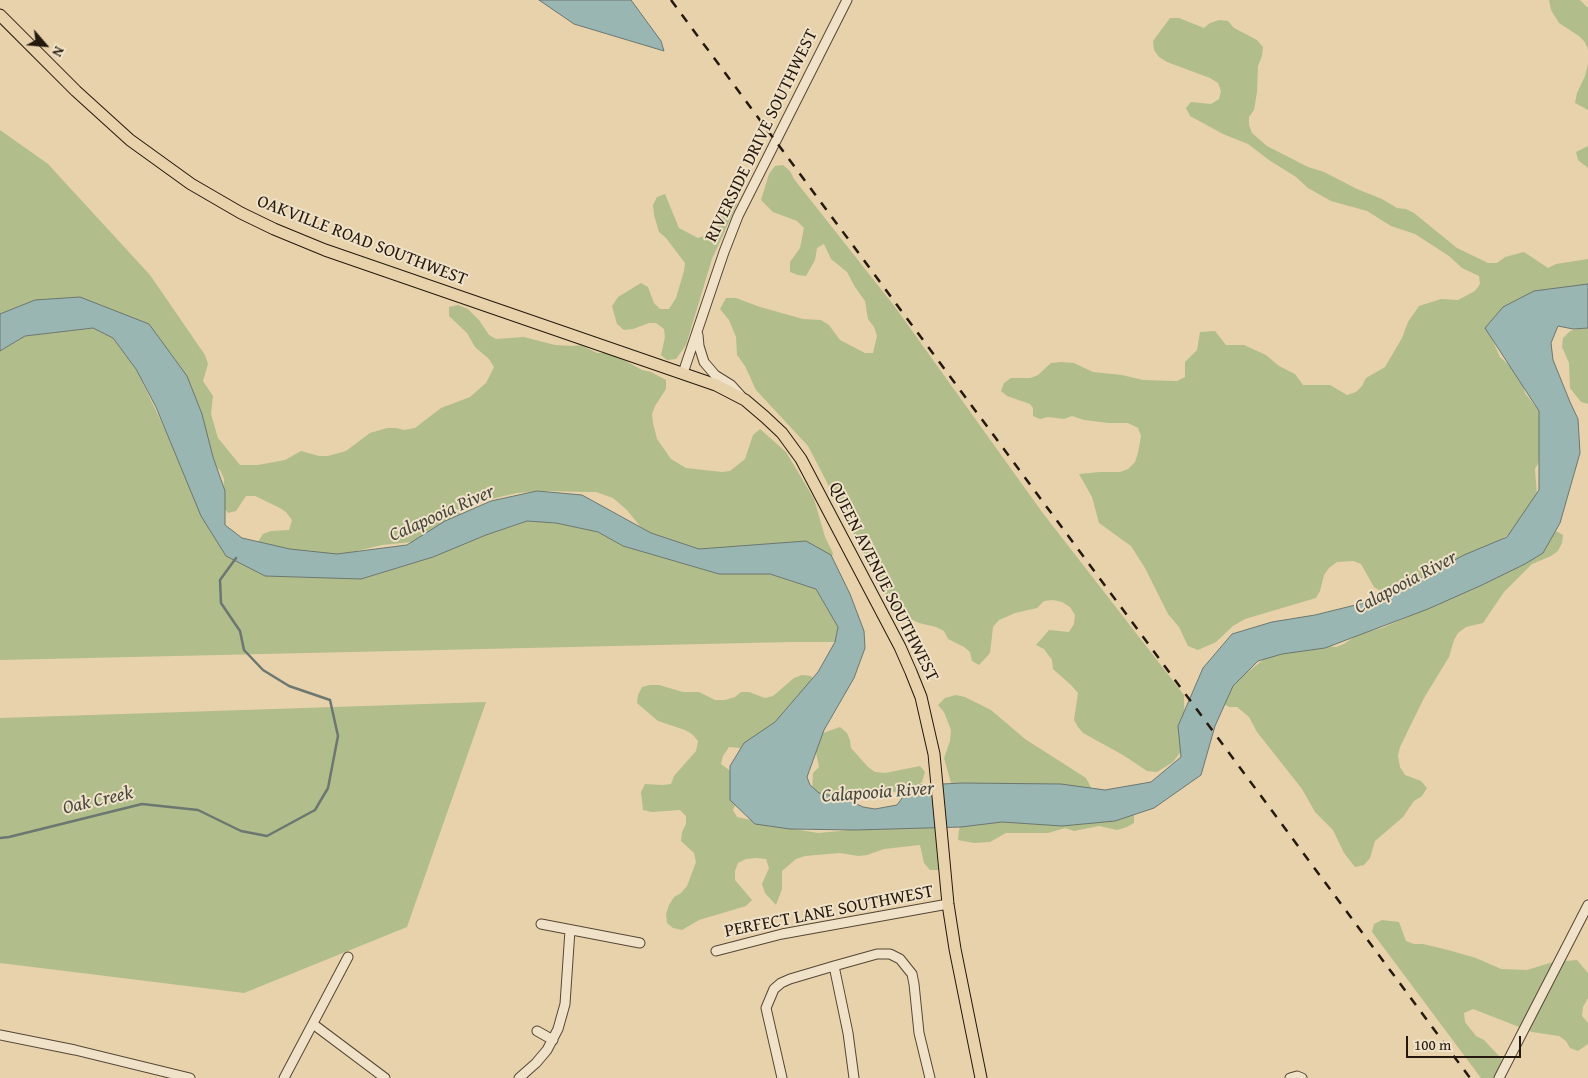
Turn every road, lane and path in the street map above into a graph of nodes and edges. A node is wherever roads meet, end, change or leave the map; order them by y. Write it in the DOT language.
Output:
graph roads {
  1 [pos="847,0"];
  2 [pos="0,15"];
  3 [pos="698,328"];
  4 [pos="683,373"];
  5 [pos="744,400"];
  6 [pos="948,904"];
  7 [pos="1588,905"];
  8 [pos="541,924"];
  9 [pos="570,930"];
  10 [pos="640,943"];
  11 [pos="716,951"];
  12 [pos="348,957"];
  13 [pos="834,966"];
  14 [pos="313,1024"];
  15 [pos="537,1031"];
  16 [pos="0,1035"];
  17 [pos="553,1040"];
  18 [pos="190,1078"];
  19 [pos="284,1078"];
  20 [pos="386,1078"];
  21 [pos="519,1078"];
  22 [pos="782,1078"];
  23 [pos="854,1078"];
  24 [pos="930,1078"];
  25 [pos="981,1078"];
  26 [pos="1290,1078"];
  27 [pos="1302,1078"];
  28 [pos="1498,1078"];
  1 -- 3 [label="street, RIVERSIDE DRIVE SOUTHWEST"];
  2 -- 4 [label="main road, OAKVILLE ROAD SOUTHWEST"];
  3 -- 4 [label="street, RIVERSIDE DRIVE SOUTHWEST"];
  3 -- 5 [label="street"];
  4 -- 5 [label="main road, QUEEN AVENUE SOUTHWEST"];
  5 -- 6 [label="main road, QUEEN AVENUE SOUTHWEST"];
  6 -- 11 [label="street, PERFECT LANE SOUTHWEST"];
  6 -- 25 [label="main road, QUEEN AVENUE SOUTHWEST"];
  7 -- 28 [label="street"];
  8 -- 9 [label="street"];
  9 -- 10 [label="street"];
  9 -- 17 [label="street"];
  12 -- 14 [label="street"];
  13 -- 22 [label="street"];
  13 -- 23 [label="street"];
  13 -- 24 [label="street"];
  14 -- 19 [label="street"];
  14 -- 20 [label="street"];
  15 -- 17 [label="street"];
  16 -- 18 [label="street"];
  17 -- 21 [label="street"];
  26 -- 27 [label="street"];
}
